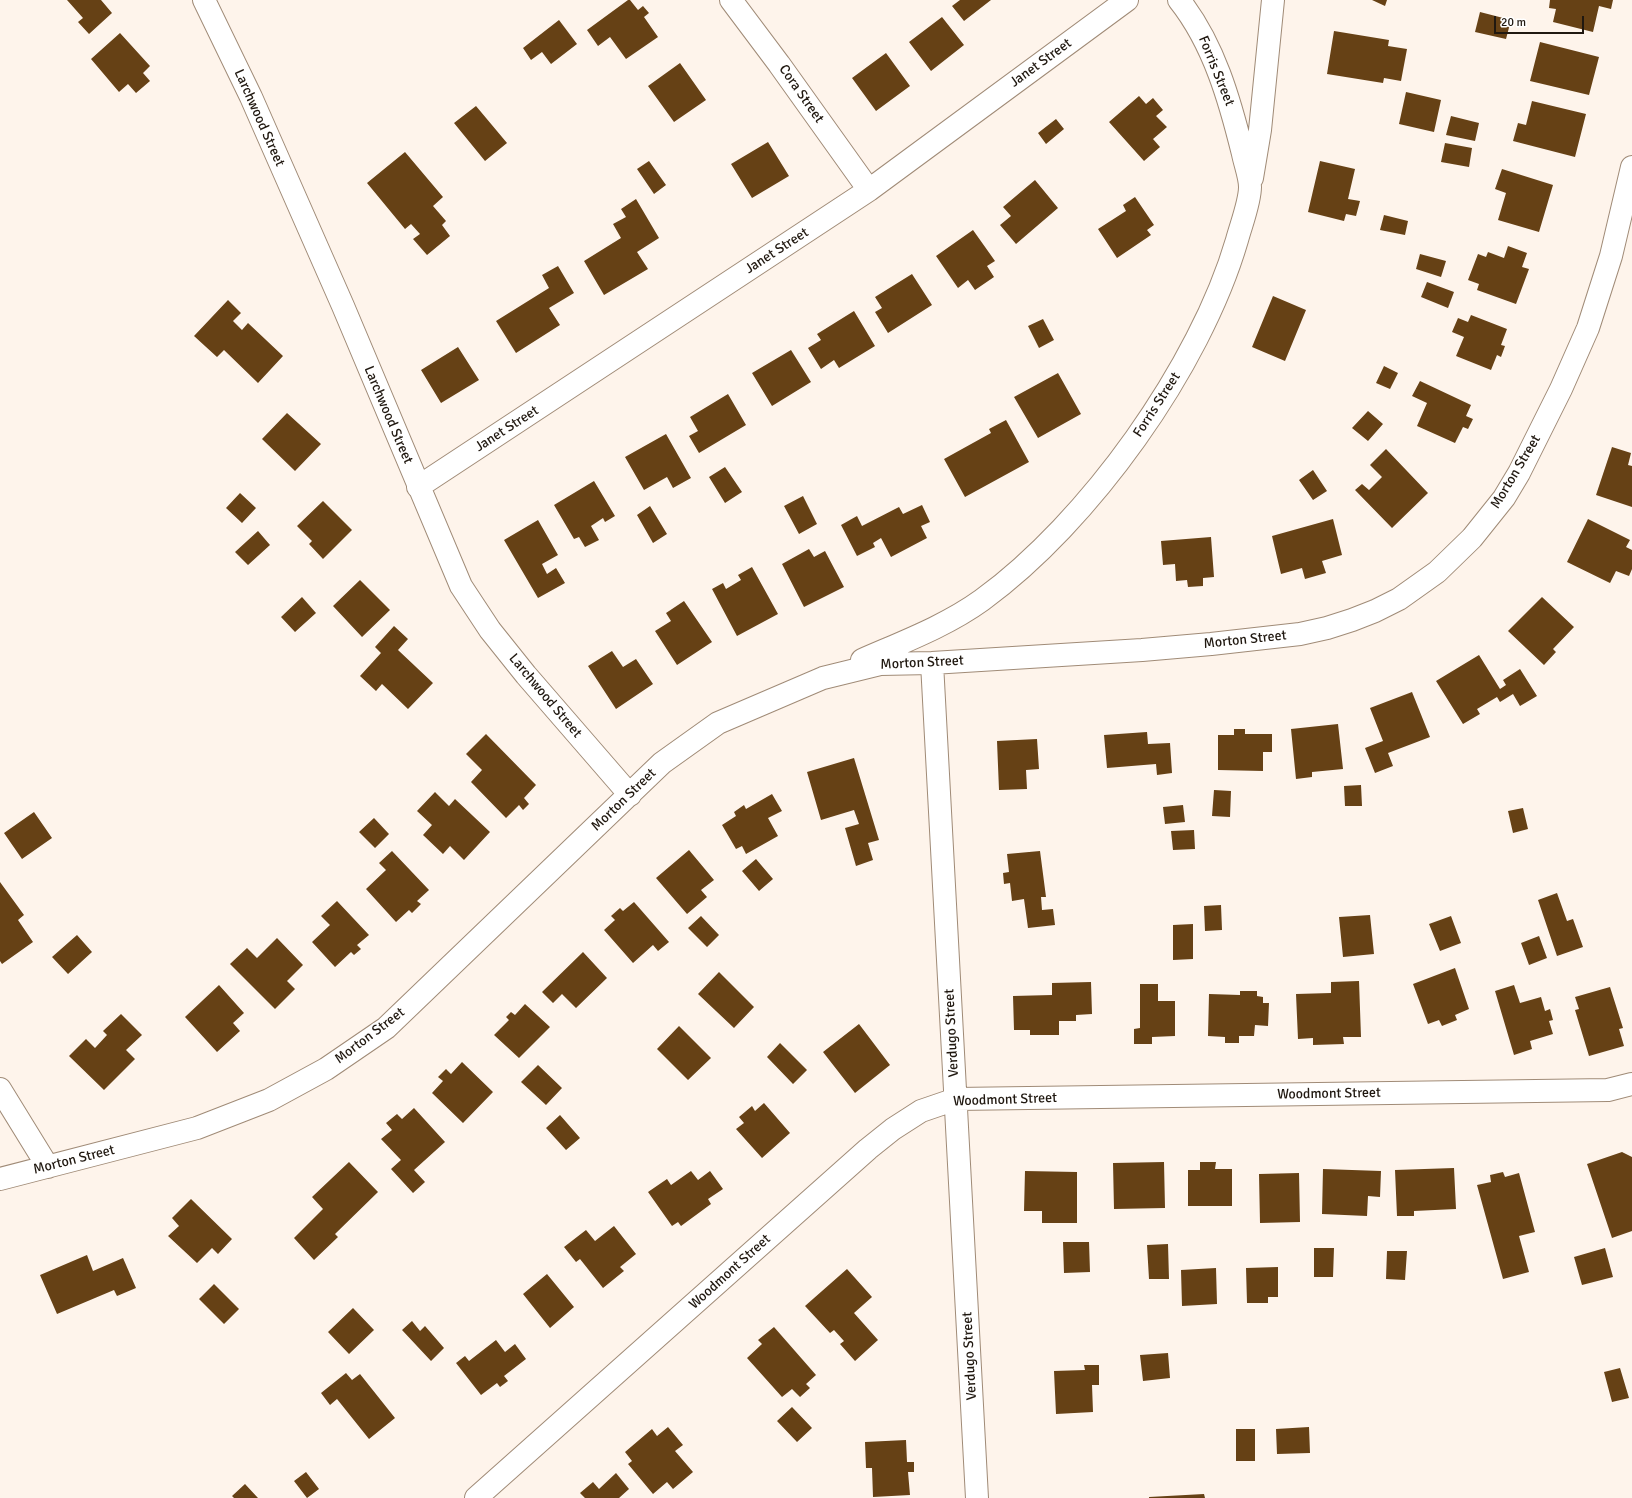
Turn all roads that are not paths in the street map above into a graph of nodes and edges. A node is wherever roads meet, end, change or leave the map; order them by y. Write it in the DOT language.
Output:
graph roads {
  1 [pos="204,0"];
  2 [pos="731,0"];
  3 [pos="1127,0"];
  4 [pos="1179,0"];
  5 [pos="1272,0"];
  6 [pos="1632,167"];
  7 [pos="1250,187"];
  8 [pos="869,190"];
  9 [pos="418,487"];
  10 [pos="932,663"];
  11 [pos="823,678"];
  12 [pos="630,795"];
  13 [pos="1632,1084"];
  14 [pos="0,1089"];
  15 [pos="956,1099"];
  16 [pos="48,1166"];
  17 [pos="0,1179"];
  18 [pos="476,1498"];
  19 [pos="978,1498"];
  1 -- 9 [label="street, Larchwood Street"];
  2 -- 8 [label="street, Cora Street"];
  3 -- 8 [label="street, Janet Street"];
  4 -- 7 [label="street, Forris Street"];
  5 -- 7 [label="street"];
  6 -- 10 [label="street, Morton Street"];
  7 -- 11 [label="street, Forris Street"];
  8 -- 9 [label="street, Janet Street"];
  9 -- 12 [label="street, Larchwood Street"];
  10 -- 11 [label="street, Morton Street"];
  10 -- 15 [label="street, Verdugo Street"];
  11 -- 12 [label="street, Morton Street"];
  12 -- 16 [label="street, Morton Street"];
  13 -- 15 [label="street, Woodmont Street"];
  14 -- 16 [label="street"];
  15 -- 18 [label="street, Woodmont Street"];
  15 -- 19 [label="street, Verdugo Street"];
  16 -- 17 [label="street, Morton Street"];
}
